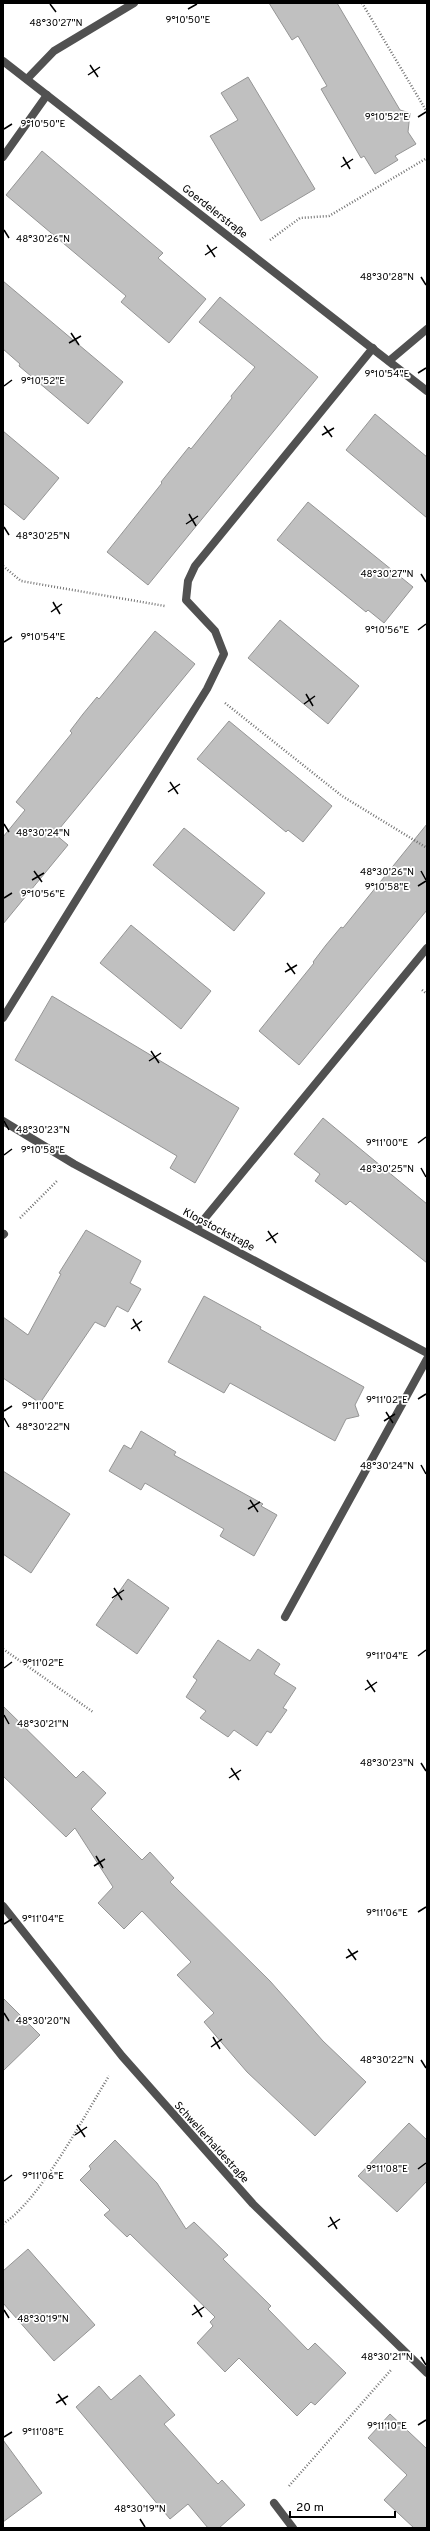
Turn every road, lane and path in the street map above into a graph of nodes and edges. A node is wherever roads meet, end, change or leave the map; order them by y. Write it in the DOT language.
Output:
graph roads {
  1 [pos="134,3"];
  2 [pos="362,3"];
  3 [pos="3,61"];
  4 [pos="27,79"];
  5 [pos="47,95"];
  6 [pos="427,112"];
  7 [pos="3,157"];
  8 [pos="427,158"];
  9 [pos="255,256"];
  10 [pos="427,329"];
  11 [pos="373,348"];
  12 [pos="389,361"];
  13 [pos="427,391"];
  14 [pos="3,566"];
  15 [pos="186,600"];
  16 [pos="207,689"];
  17 [pos="427,848"];
  18 [pos="427,948"];
  19 [pos="3,1018"];
  20 [pos="3,1121"];
  21 [pos="74,1164"];
  22 [pos="196,1229"];
  23 [pos="3,1234"];
  24 [pos="427,1352"];
  25 [pos="427,1359"];
  26 [pos="285,1617"];
  27 [pos="3,1648"];
  28 [pos="93,1712"];
  29 [pos="3,1906"];
  30 [pos="111,2072"];
  31 [pos="3,2224"];
  32 [pos="394,2366"];
  33 [pos="427,2373"];
  34 [pos="293,2482"];
  35 [pos="274,2503"];
  36 [pos="293,2528"];
  1 -- 4 [label="street"];
  2 -- 6 [label="path"];
  3 -- 4 [label="street, Goerdelerstraße"];
  4 -- 5 [label="street, Goerdelerstraße"];
  5 -- 7 [label="street"];
  5 -- 9 [label="street, Goerdelerstraße"];
  8 -- 9 [label="path"];
  9 -- 11 [label="street, Goerdelerstraße"];
  10 -- 12 [label="street"];
  11 -- 12 [label="street, Goerdelerstraße"];
  11 -- 15 [label="street"];
  12 -- 13 [label="street, Goerdelerstraße"];
  14 -- 15 [label="path"];
  15 -- 16 [label="street"];
  16 -- 17 [label="path"];
  16 -- 19 [label="street"];
  18 -- 22 [label="street"];
  20 -- 21 [label="street, Klopstockstraße"];
  21 -- 22 [label="street, Klopstockstraße"];
  21 -- 23 [label="path"];
  22 -- 24 [label="street, Klopstockstraße"];
  25 -- 26 [label="street"];
  27 -- 28 [label="path"];
  29 -- 33 [label="street, Schwellerhaldestraße"];
  30 -- 31 [label="path"];
  32 -- 34 [label="path"];
  35 -- 36 [label="street"];
}
